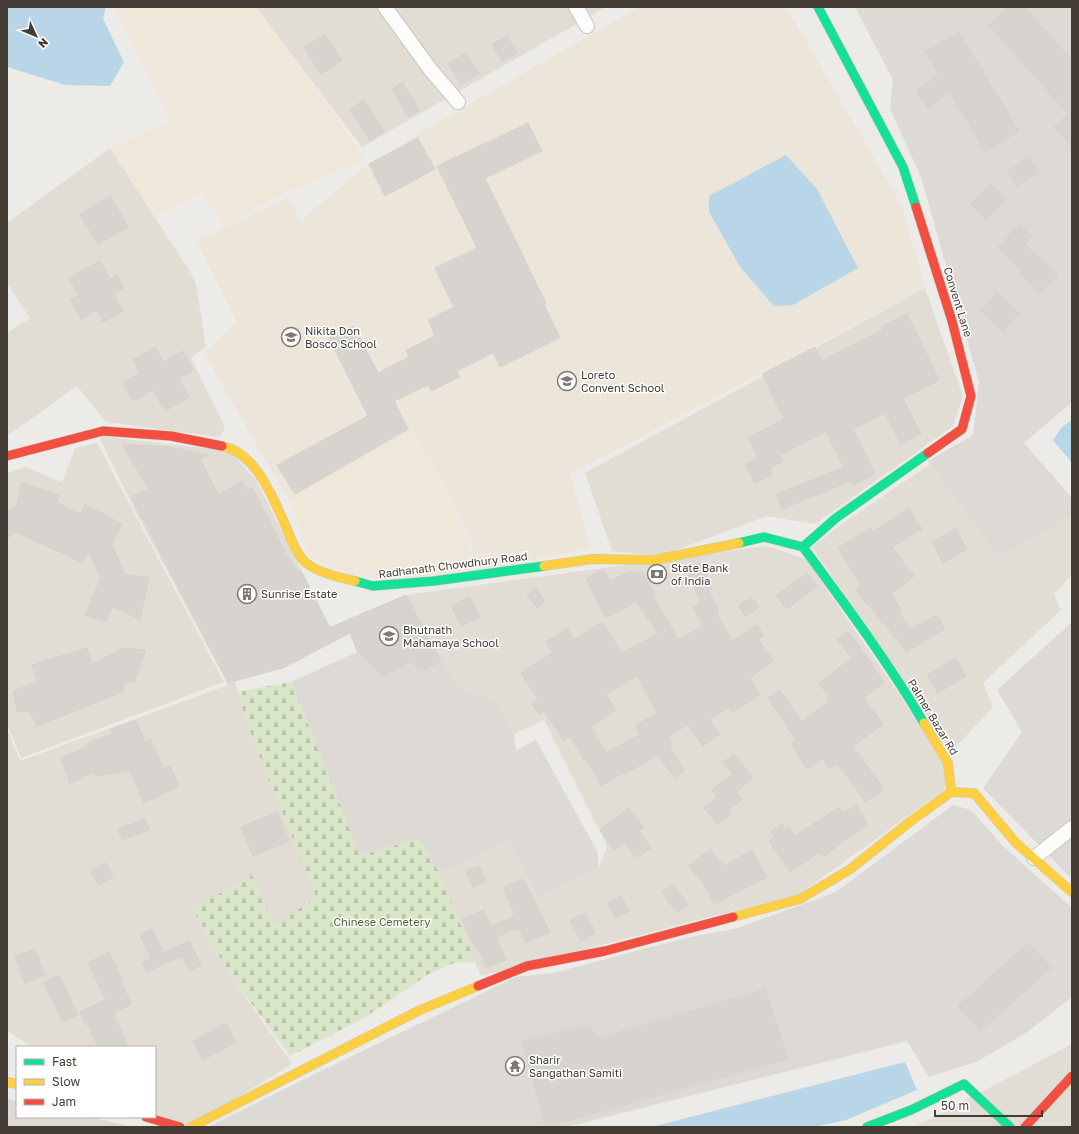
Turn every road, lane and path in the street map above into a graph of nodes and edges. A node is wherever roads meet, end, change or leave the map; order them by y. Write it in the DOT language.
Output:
graph roads {
  1 [pos="385,7"];
  2 [pos="576,7"];
  3 [pos="818,7"];
  4 [pos="587,26"];
  5 [pos="458,102"];
  6 [pos="7,456"];
  7 [pos="803,547"];
  8 [pos="951,792"];
  9 [pos="1072,828"];
  10 [pos="1034,858"];
  11 [pos="1072,892"];
  12 [pos="1072,1076"];
  13 [pos="149,1118"];
  14 [pos="1027,1126"];
  15 [pos="180,1127"];
  16 [pos="191,1127"];
  17 [pos="867,1127"];
  18 [pos="1010,1127"];
  1 -- 5 [label="street"];
  2 -- 4 [label="street"];
  3 -- 7 [label="street, Convent Lane"];
  6 -- 7 [label="street, Radhanath Chowdhury Road"];
  7 -- 8 [label="street, Palmer Bazar Rd"];
  8 -- 10 [label="street"];
  8 -- 16 [label="street"];
  9 -- 10 [label="street"];
  10 -- 11 [label="street"];
  12 -- 14 [label="street"];
  13 -- 15 [label="street"];
  17 -- 18 [label="street"];
}
